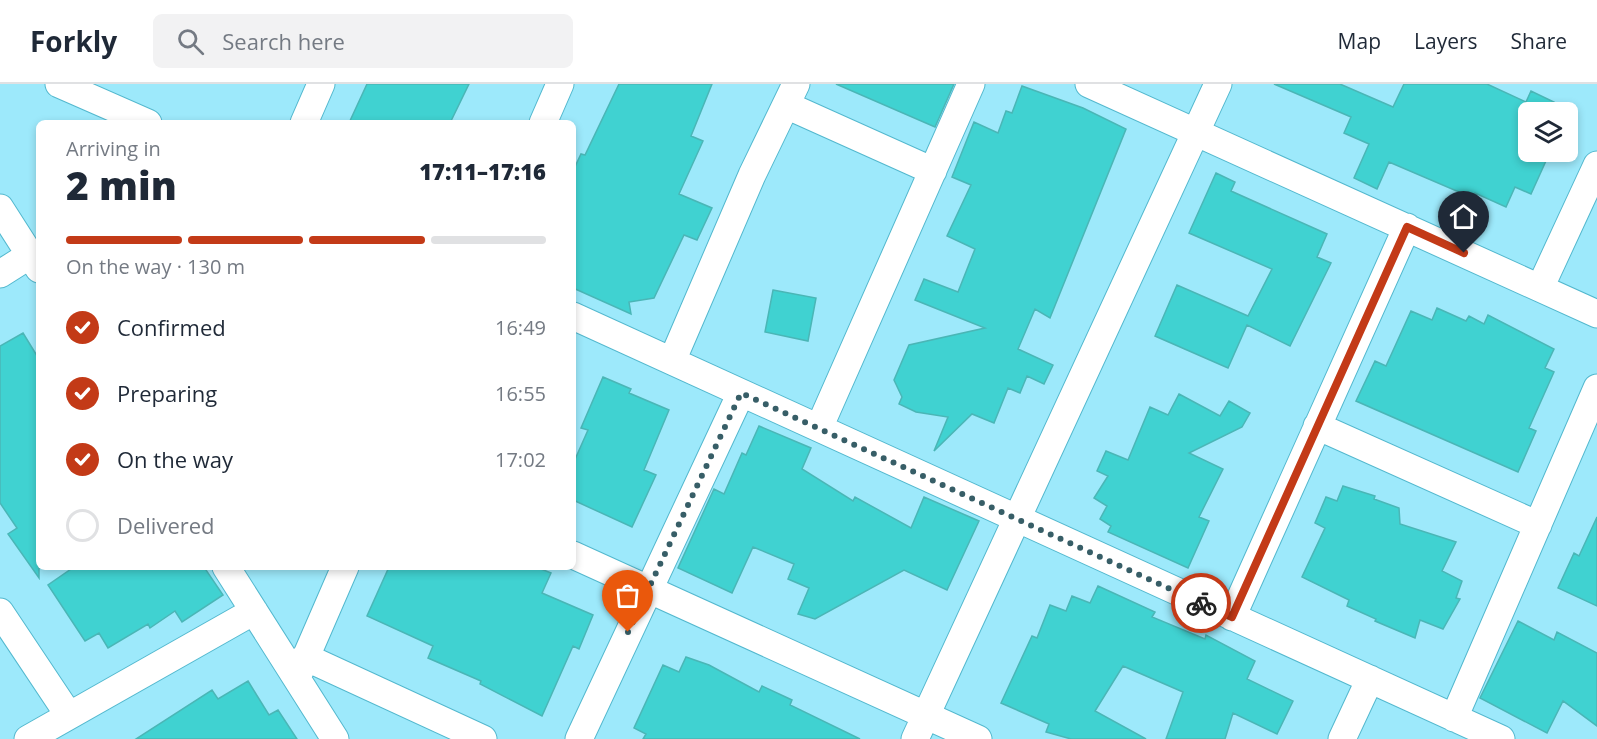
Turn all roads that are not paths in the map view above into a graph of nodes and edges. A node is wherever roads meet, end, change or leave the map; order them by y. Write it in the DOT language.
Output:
graph roads {
  1 [pos="59,84"];
  2 [pos="321,84"];
  3 [pos="560,84"];
  4 [pos="971,84"];
  5 [pos="1089,84"];
  6 [pos="1218,84"];
  7 [pos="89,90"];
  8 [pos="791,95"];
  9 [pos="143,120"];
  10 [pos="305,120"];
  11 [pos="544,120"];
  12 [pos="1196,132"];
  13 [pos="1597,165"];
  14 [pos="933,171"];
  15 [pos="0,208"];
  16 [pos="1407,227"];
  17 [pos="35,262"];
  18 [pos="0,274"];
  19 [pos="1540,288"];
  20 [pos="1597,314"];
  21 [pos="576,317"];
  22 [pos="672,361"];
  23 [pos="1597,388"];
  24 [pos="741,393"];
  25 [pos="1317,426"];
  26 [pos="819,428"];
  27 [pos="1017,519"];
  28 [pos="1538,525"];
  29 [pos="576,556"];
  30 [pos="228,570"];
  31 [pos="344,570"];
  32 [pos="648,589"];
  33 [pos="254,611"];
  34 [pos="0,612"];
  35 [pos="1232,617"];
  36 [pos="301,667"];
  37 [pos="1370,679"];
  38 [pos="68,714"];
  39 [pos="1454,718"];
  40 [pos="920,727"];
  41 [pos="28,739"];
  42 [pos="335,739"];
  43 [pos="483,739"];
  44 [pos="579,739"];
  45 [pos="978,739"];
  46 [pos="1342,739"];
  47 [pos="1501,739"];
  1 -- 7 [label="street"];
  2 -- 10 [label="street"];
  3 -- 11 [label="street"];
  4 -- 14 [label="street"];
  5 -- 12 [label="street"];
  6 -- 12 [label="street"];
  7 -- 9 [label="street"];
  8 -- 14 [label="street"];
  8 -- 22 [label="street"];
  12 -- 16 [label="street"];
  12 -- 27 [label="street"];
  13 -- 19 [label="street"];
  14 -- 26 [label="street"];
  15 -- 17 [label="street"];
  16 -- 19 [label="street"];
  16 -- 25 [label="street"];
  17 -- 18 [label="street"];
  19 -- 20 [label="street"];
  21 -- 22 [label="street"];
  22 -- 24 [label="street"];
  23 -- 28 [label="street"];
  24 -- 26 [label="street"];
  24 -- 32 [label="street"];
  25 -- 28 [label="street"];
  25 -- 35 [label="street"];
  26 -- 27 [label="street"];
  27 -- 35 [label="street"];
  27 -- 40 [label="street"];
  28 -- 39 [label="street"];
  29 -- 32 [label="street"];
  30 -- 33 [label="street"];
  31 -- 36 [label="street"];
  32 -- 40 [label="street"];
  32 -- 44 [label="street"];
  33 -- 36 [label="street"];
  33 -- 38 [label="street"];
  34 -- 38 [label="street"];
  35 -- 37 [label="street"];
  36 -- 42 [label="street"];
  36 -- 43 [label="street"];
  37 -- 39 [label="street"];
  37 -- 46 [label="street"];
  38 -- 41 [label="street"];
  39 -- 47 [label="street"];
  40 -- 45 [label="street"];
}
